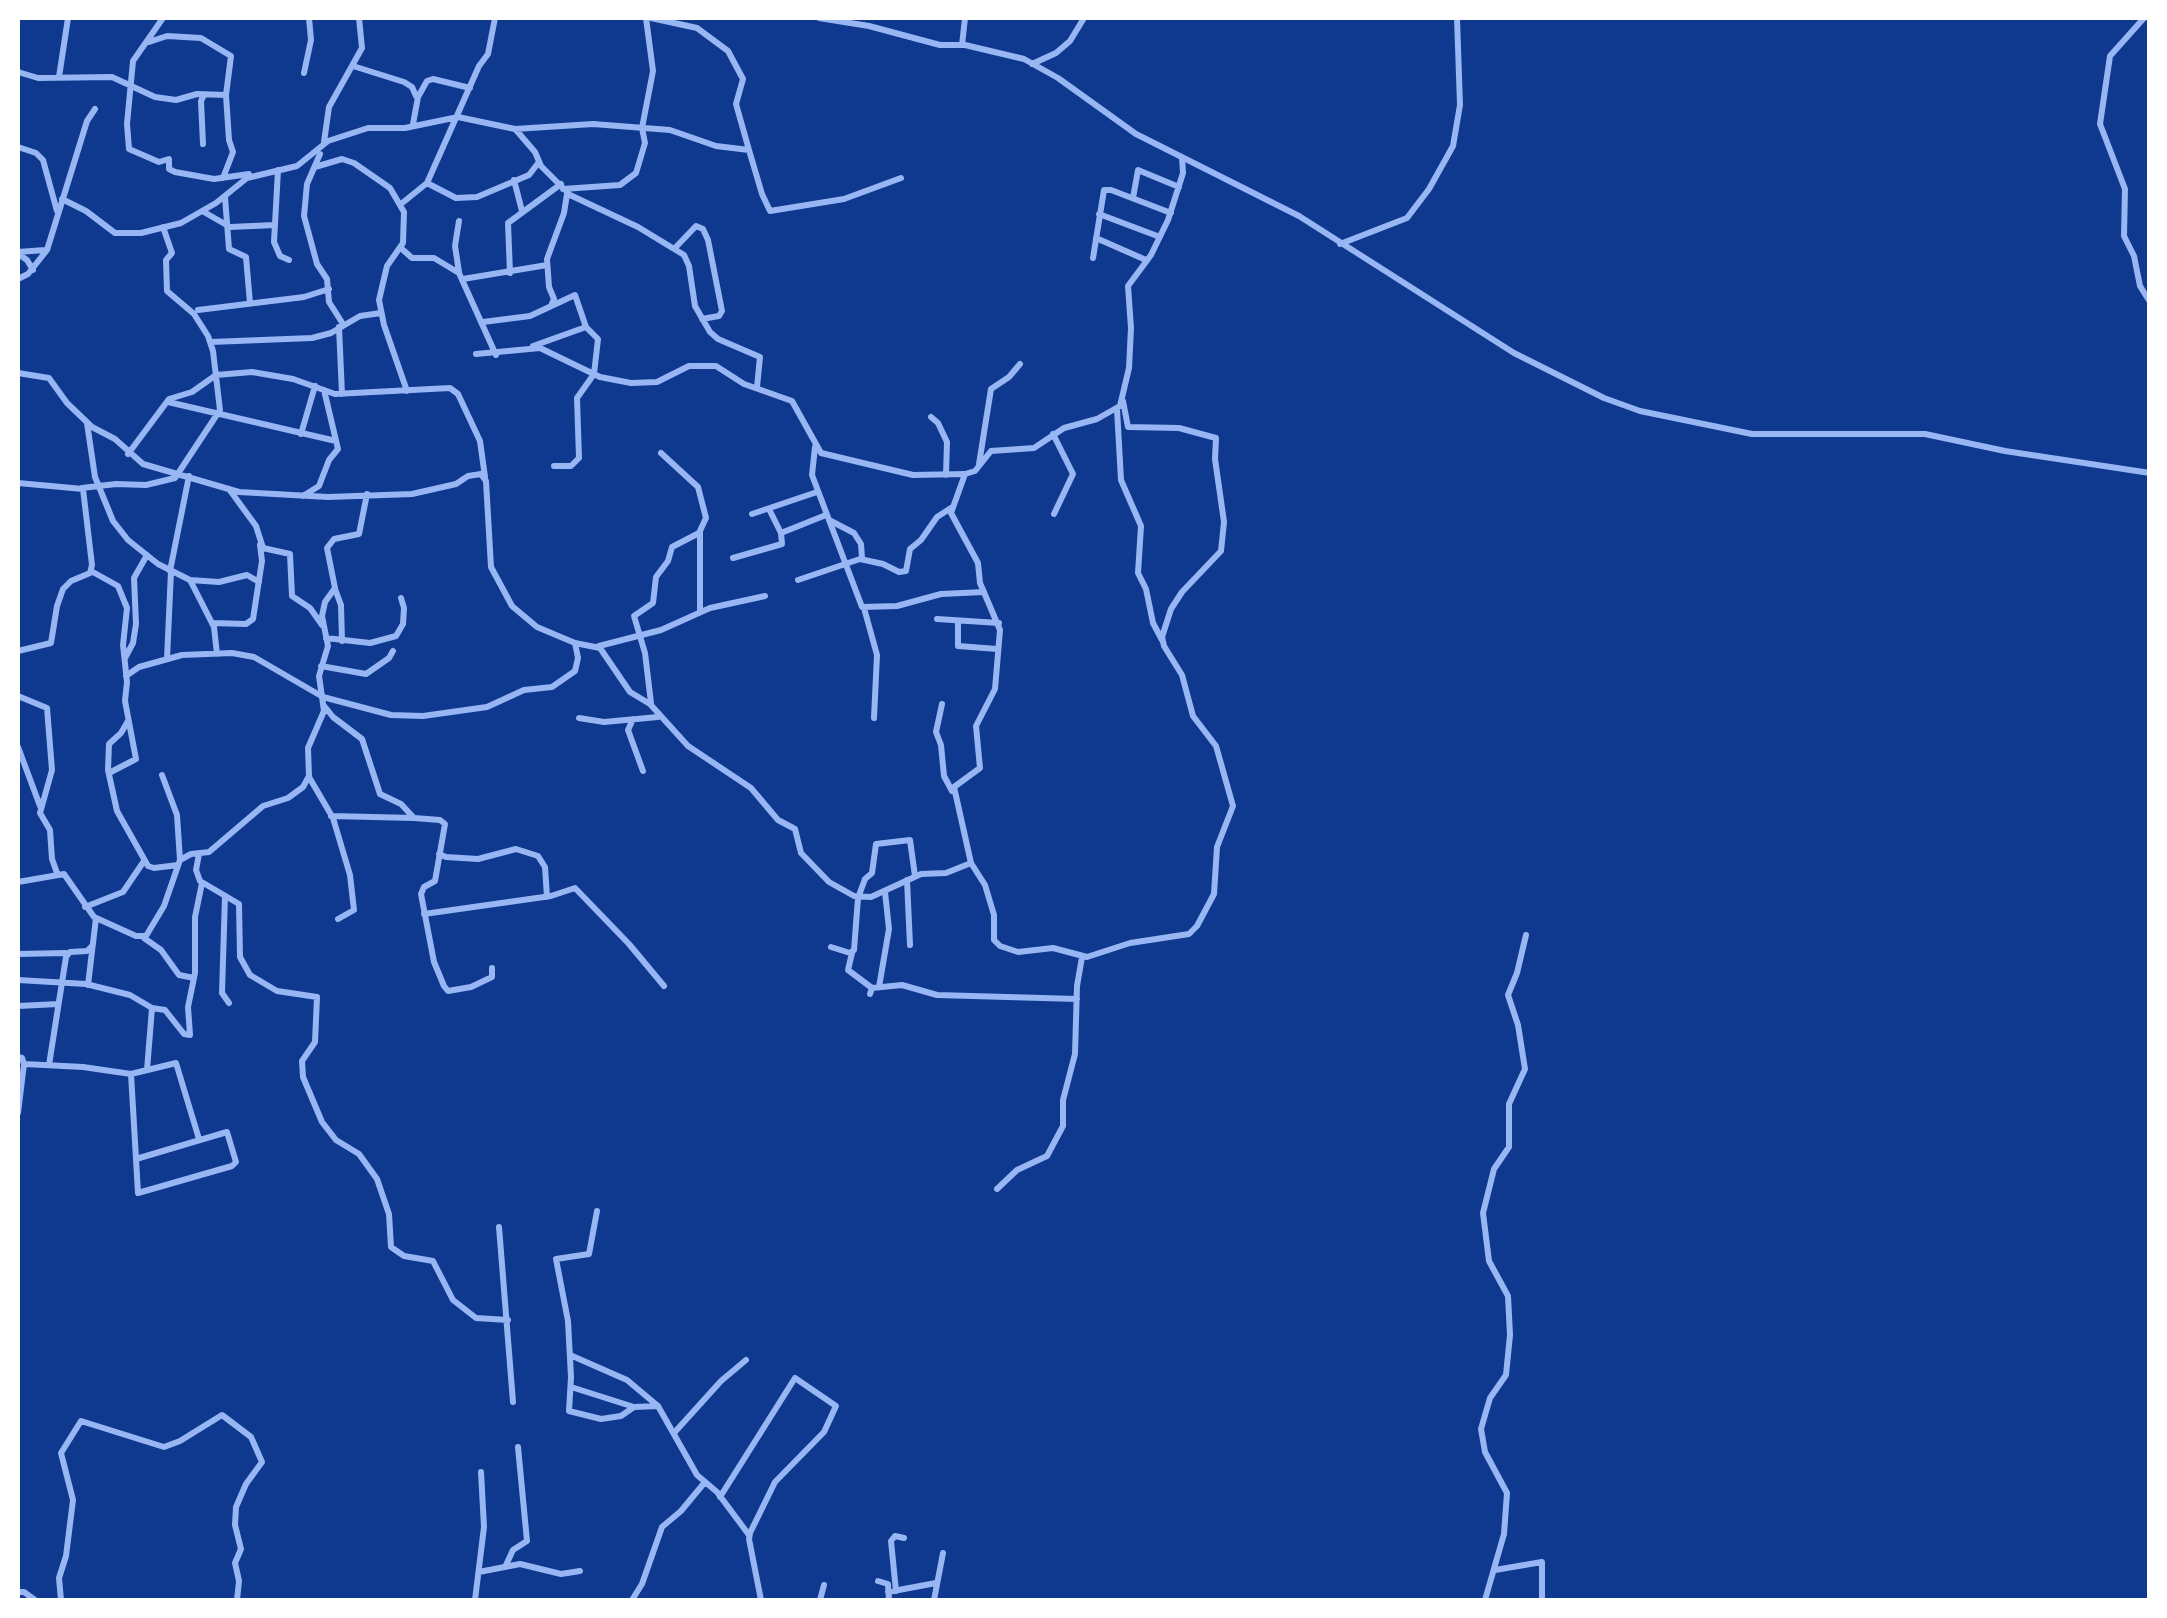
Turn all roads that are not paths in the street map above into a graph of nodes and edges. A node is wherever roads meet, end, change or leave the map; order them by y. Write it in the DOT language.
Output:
graph roads {
  1 [pos="68,18"];
  2 [pos="163,18"];
  3 [pos="310,18"];
  4 [pos="358,18"];
  5 [pos="495,18"];
  6 [pos="649,18"];
  7 [pos="819,18"];
  8 [pos="965,18"];
  9 [pos="1084,18"];
  10 [pos="1457,18"];
  11 [pos="2144,18"];
  12 [pos="144,44"];
  13 [pos="962,45"];
  14 [pos="1032,64"];
  15 [pos="353,66"];
  16 [pos="18,72"];
  17 [pos="304,73"];
  18 [pos="59,77"];
  19 [pos="130,83"];
  20 [pos="470,88"];
  21 [pos="205,94"];
  22 [pos="226,95"];
  23 [pos="418,99"];
  24 [pos="95,109"];
  25 [pos="458,117"];
  26 [pos="413,125"];
  27 [pos="642,128"];
  28 [pos="515,129"];
  29 [pos="203,144"];
  30 [pos="324,146"];
  31 [pos="18,147"];
  32 [pos="750,150"];
  33 [pos="1182,156"];
  34 [pos="539,162"];
  35 [pos="314,168"];
  36 [pos="278,170"];
  37 [pos="260,173"];
  38 [pos="223,178"];
  39 [pos="900,178"];
  40 [pos="514,180"];
  41 [pos="426,183"];
  42 [pos="1180,187"];
  43 [pos="564,189"];
  44 [pos="225,196"];
  45 [pos="1133,198"];
  46 [pos="62,199"];
  47 [pos="401,204"];
  48 [pos="57,212"];
  49 [pos="204,212"];
  50 [pos="522,212"];
  51 [pos="1170,213"];
  52 [pos="1100,214"];
  53 [pos="459,221"];
  54 [pos="225,224"];
  55 [pos="275,225"];
  56 [pos="162,227"];
  57 [pos="1160,237"];
  58 [pos="1096,238"];
  59 [pos="1340,244"];
  60 [pos="402,248"];
  61 [pos="675,248"];
  62 [pos="46,250"];
  63 [pos="18,253"];
  64 [pos="1093,258"];
  65 [pos="290,260"];
  66 [pos="1146,260"];
  67 [pos="547,265"];
  68 [pos="33,270"];
  69 [pos="510,272"];
  70 [pos="461,276"];
  71 [pos="18,279"];
  72 [pos="328,289"];
  73 [pos="2150,302"];
  74 [pos="250,303"];
  75 [pos="551,307"];
  76 [pos="198,310"];
  77 [pos="381,312"];
  78 [pos="701,319"];
  79 [pos="483,322"];
  80 [pos="341,326"];
  81 [pos="586,327"];
  82 [pos="211,342"];
  83 [pos="529,348"];
  84 [pos="476,354"];
  85 [pos="496,355"];
  86 [pos="1020,364"];
  87 [pos="18,373"];
  88 [pos="594,374"];
  89 [pos="216,375"];
  90 [pos="314,386"];
  91 [pos="757,387"];
  92 [pos="324,390"];
  93 [pos="407,391"];
  94 [pos="342,394"];
  95 [pos="1123,401"];
  96 [pos="167,402"];
  97 [pos="1117,409"];
  98 [pos="218,414"];
  99 [pos="930,417"];
  100 [pos="86,422"];
  101 [pos="301,434"];
  102 [pos="1054,434"];
  103 [pos="336,441"];
  104 [pos="815,446"];
  105 [pos="661,452"];
  106 [pos="128,454"];
  107 [pos="979,465"];
  108 [pos="554,466"];
  109 [pos="2150,472"];
  110 [pos="965,474"];
  111 [pos="184,475"];
  112 [pos="946,475"];
  113 [pos="485,476"];
  114 [pos="18,483"];
  115 [pos="98,486"];
  116 [pos="82,488"];
  117 [pos="228,488"];
  118 [pos="818,492"];
  119 [pos="367,494"];
  120 [pos="302,496"];
  121 [pos="952,508"];
  122 [pos="769,510"];
  123 [pos="752,514"];
  124 [pos="1054,514"];
  125 [pos="827,517"];
  126 [pos="700,531"];
  127 [pos="781,532"];
  128 [pos="260,539"];
  129 [pos="147,555"];
  130 [pos="733,558"];
  131 [pos="862,558"];
  132 [pos="843,563"];
  133 [pos="91,571"];
  134 [pos="170,571"];
  135 [pos="190,580"];
  136 [pos="798,580"];
  137 [pos="260,583"];
  138 [pos="334,589"];
  139 [pos="984,592"];
  140 [pos="765,596"];
  141 [pos="401,598"];
  142 [pos="864,608"];
  143 [pos="700,612"];
  144 [pos="937,619"];
  145 [pos="958,620"];
  146 [pos="998,623"];
  147 [pos="212,624"];
  148 [pos="323,626"];
  149 [pos="640,633"];
  150 [pos="326,638"];
  151 [pos="342,641"];
  152 [pos="1162,641"];
  153 [pos="575,643"];
  154 [pos="598,646"];
  155 [pos="998,649"];
  156 [pos="18,651"];
  157 [pos="393,651"];
  158 [pos="217,654"];
  159 [pos="167,659"];
  160 [pos="124,660"];
  161 [pos="321,666"];
  162 [pos="126,676"];
  163 [pos="18,696"];
  164 [pos="322,697"];
  165 [pos="650,704"];
  166 [pos="942,704"];
  167 [pos="324,706"];
  168 [pos="659,717"];
  169 [pos="579,718"];
  170 [pos="634,718"];
  171 [pos="874,718"];
  172 [pos="129,720"];
  173 [pos="18,747"];
  174 [pos="643,771"];
  175 [pos="109,773"];
  176 [pos="162,775"];
  177 [pos="309,776"];
  178 [pos="956,797"];
  179 [pos="40,807"];
  180 [pos="332,816"];
  181 [pos="414,818"];
  182 [pos="199,854"];
  183 [pos="440,854"];
  184 [pos="144,861"];
  185 [pos="179,862"];
  186 [pos="971,863"];
  187 [pos="57,873"];
  188 [pos="911,878"];
  189 [pos="18,882"];
  190 [pos="202,883"];
  191 [pos="886,892"];
  192 [pos="224,896"];
  193 [pos="547,897"];
  194 [pos="858,898"];
  195 [pos="86,907"];
  196 [pos="424,914"];
  197 [pos="96,918"];
  198 [pos="338,919"];
  199 [pos="1526,936"];
  200 [pos="142,937"];
  201 [pos="910,945"];
  202 [pos="92,946"];
  203 [pos="831,947"];
  204 [pos="852,952"];
  205 [pos="68,953"];
  206 [pos="18,954"];
  207 [pos="1082,957"];
  208 [pos="492,968"];
  209 [pos="194,978"];
  210 [pos="18,980"];
  211 [pos="62,982"];
  212 [pos="88,985"];
  213 [pos="664,986"];
  214 [pos="874,990"];
  215 [pos="1077,999"];
  216 [pos="229,1003"];
  217 [pos="58,1004"];
  218 [pos="18,1006"];
  219 [pos="152,1008"];
  220 [pos="20,1061"];
  221 [pos="49,1065"];
  222 [pos="147,1070"];
  223 [pos="131,1074"];
  224 [pos="18,1113"];
  225 [pos="199,1139"];
  226 [pos="136,1160"];
  227 [pos="997,1189"];
  228 [pos="597,1212"];
  229 [pos="498,1227"];
  230 [pos="508,1320"];
  231 [pos="569,1355"];
  232 [pos="746,1360"];
  233 [pos="571,1387"];
  234 [pos="513,1402"];
  235 [pos="658,1406"];
  236 [pos="634,1408"];
  237 [pos="674,1432"];
  238 [pos="518,1447"];
  239 [pos="480,1472"];
  240 [pos="705,1482"];
  241 [pos="720,1497"];
  242 [pos="750,1536"];
  243 [pos="904,1538"];
  244 [pos="943,1553"];
  245 [pos="506,1566"];
  246 [pos="1495,1570"];
  247 [pos="580,1571"];
  248 [pos="479,1572"];
  249 [pos="878,1581"];
  250 [pos="936,1583"];
  251 [pos="824,1585"];
  252 [pos="18,1592"];
  253 [pos="890,1595"];
  254 [pos="35,1600"];
  255 [pos="61,1600"];
  256 [pos="236,1600"];
  257 [pos="475,1600"];
  258 [pos="632,1600"];
  259 [pos="762,1600"];
  260 [pos="820,1600"];
  261 [pos="877,1600"];
  262 [pos="934,1600"];
  263 [pos="1485,1600"];
  264 [pos="1542,1600"];
  1 -- 18 [label="street"];
  2 -- 12 [label="street"];
  3 -- 17 [label="street"];
  4 -- 15 [label="street"];
  5 -- 20 [label="street"];
  6 -- 27 [label="street"];
  6 -- 32 [label="street"];
  7 -- 13 [label="street"];
  8 -- 13 [label="street"];
  9 -- 14 [label="street"];
  10 -- 59 [label="street"];
  11 -- 73 [label="street"];
  12 -- 19 [label="street"];
  12 -- 22 [label="street"];
  13 -- 14 [label="street"];
  14 -- 33 [label="street"];
  15 -- 23 [label="street"];
  15 -- 30 [label="street"];
  16 -- 18 [label="street"];
  18 -- 19 [label="street"];
  19 -- 21 [label="street"];
  19 -- 38 [label="street"];
  20 -- 23 [label="street"];
  20 -- 25 [label="street"];
  21 -- 22 [label="street"];
  21 -- 29 [label="street"];
  22 -- 38 [label="street"];
  23 -- 26 [label="street"];
  24 -- 46 [label="street"];
  25 -- 26 [label="street"];
  25 -- 28 [label="street"];
  25 -- 41 [label="street"];
  26 -- 30 [label="street"];
  27 -- 28 [label="street"];
  27 -- 32 [label="street"];
  27 -- 43 [label="street"];
  28 -- 34 [label="street"];
  30 -- 35 [label="street"];
  30 -- 36 [label="street"];
  31 -- 48 [label="street"];
  32 -- 39 [label="street"];
  33 -- 42 [label="street"];
  33 -- 59 [label="street"];
  34 -- 40 [label="street"];
  34 -- 43 [label="street"];
  35 -- 47 [label="street"];
  35 -- 72 [label="street"];
  36 -- 37 [label="street"];
  36 -- 55 [label="street"];
  37 -- 38 [label="street"];
  37 -- 44 [label="street"];
  40 -- 41 [label="street"];
  40 -- 50 [label="street"];
  41 -- 47 [label="street"];
  42 -- 45 [label="street"];
  42 -- 51 [label="street"];
  43 -- 50 [label="street"];
  43 -- 61 [label="street"];
  43 -- 67 [label="street"];
  44 -- 54 [label="street"];
  44 -- 56 [label="street"];
  45 -- 51 [label="street"];
  45 -- 52 [label="street"];
  46 -- 48 [label="street"];
  46 -- 56 [label="street"];
  47 -- 60 [label="street"];
  48 -- 62 [label="street"];
  49 -- 54 [label="street"];
  50 -- 69 [label="street"];
  51 -- 57 [label="street"];
  52 -- 57 [label="street"];
  52 -- 58 [label="street"];
  53 -- 70 [label="street"];
  54 -- 55 [label="street"];
  54 -- 74 [label="street"];
  55 -- 65 [label="street"];
  56 -- 82 [label="street"];
  57 -- 66 [label="street"];
  58 -- 64 [label="street"];
  58 -- 66 [label="street"];
  59 -- 109 [label="street"];
  60 -- 70 [label="street"];
  60 -- 77 [label="street"];
  61 -- 78 [label="street"];
  61 -- 78 [label="street"];
  62 -- 63 [label="street"];
  62 -- 68 [label="street"];
  63 -- 68 [label="street"];
  66 -- 95 [label="street"];
  67 -- 69 [label="street"];
  67 -- 75 [label="street"];
  68 -- 71 [label="street"];
  69 -- 70 [label="street"];
  70 -- 79 [label="street"];
  72 -- 74 [label="street"];
  72 -- 80 [label="street"];
  74 -- 76 [label="street"];
  75 -- 79 [label="street"];
  75 -- 81 [label="street"];
  77 -- 80 [label="street"];
  77 -- 93 [label="street"];
  78 -- 91 [label="street"];
  79 -- 85 [label="street"];
  80 -- 82 [label="street"];
  80 -- 94 [label="street"];
  81 -- 83 [label="street"];
  81 -- 88 [label="street"];
  82 -- 89 [label="street"];
  83 -- 85 [label="street"];
  83 -- 88 [label="street"];
  84 -- 85 [label="street"];
  86 -- 107 [label="street"];
  87 -- 100 [label="street"];
  88 -- 91 [label="street"];
  88 -- 108 [label="street"];
  89 -- 90 [label="street"];
  89 -- 96 [label="street"];
  89 -- 98 [label="street"];
  90 -- 92 [label="street"];
  90 -- 101 [label="street"];
  91 -- 104 [label="street"];
  92 -- 94 [label="street"];
  92 -- 103 [label="street"];
  93 -- 94 [label="street"];
  93 -- 113 [label="street"];
  95 -- 97 [label="street"];
  95 -- 152 [label="street"];
  96 -- 98 [label="street"];
  96 -- 106 [label="street"];
  97 -- 102 [label="street"];
  97 -- 152 [label="street"];
  98 -- 101 [label="street"];
  98 -- 111 [label="street"];
  99 -- 112 [label="street"];
  100 -- 106 [label="street"];
  100 -- 115 [label="street"];
  101 -- 103 [label="street"];
  102 -- 107 [label="street"];
  102 -- 124 [label="street"];
  103 -- 120 [label="street"];
  104 -- 112 [label="street"];
  104 -- 118 [label="street"];
  105 -- 126 [label="street"];
  106 -- 111 [label="street"];
  107 -- 110 [label="street"];
  110 -- 112 [label="street"];
  110 -- 121 [label="street"];
  111 -- 115 [label="street"];
  111 -- 117 [label="street"];
  111 -- 134 [label="street"];
  113 -- 119 [label="street"];
  113 -- 153 [label="street"];
  114 -- 116 [label="street"];
  115 -- 116 [label="street"];
  115 -- 129 [label="street"];
  116 -- 133 [label="street"];
  117 -- 120 [label="street"];
  117 -- 128 [label="street"];
  118 -- 122 [label="street"];
  118 -- 125 [label="street"];
  119 -- 120 [label="street"];
  119 -- 138 [label="street"];
  121 -- 131 [label="street"];
  121 -- 139 [label="street"];
  122 -- 123 [label="street"];
  122 -- 127 [label="street"];
  125 -- 127 [label="street"];
  125 -- 131 [label="street"];
  125 -- 132 [label="street"];
  126 -- 143 [label="street"];
  126 -- 149 [label="street"];
  127 -- 130 [label="street"];
  128 -- 137 [label="street"];
  128 -- 148 [label="street"];
  129 -- 134 [label="street"];
  129 -- 160 [label="street"];
  131 -- 132 [label="street"];
  132 -- 136 [label="street"];
  132 -- 142 [label="street"];
  133 -- 156 [label="street"];
  133 -- 160 [label="street"];
  134 -- 135 [label="street"];
  134 -- 159 [label="street"];
  135 -- 137 [label="street"];
  135 -- 147 [label="street"];
  137 -- 147 [label="street"];
  138 -- 148 [label="street"];
  138 -- 151 [label="street"];
  139 -- 142 [label="street"];
  139 -- 146 [label="street"];
  140 -- 143 [label="street"];
  141 -- 151 [label="street"];
  142 -- 171 [label="street"];
  143 -- 149 [label="street"];
  144 -- 145 [label="street"];
  145 -- 146 [label="street"];
  145 -- 155 [label="street"];
  146 -- 155 [label="street"];
  147 -- 158 [label="street"];
  148 -- 150 [label="street"];
  149 -- 154 [label="street"];
  149 -- 165 [label="street"];
  150 -- 151 [label="street"];
  150 -- 161 [label="street"];
  152 -- 207 [label="street"];
  153 -- 154 [label="street"];
  153 -- 164 [label="street"];
  154 -- 165 [label="street"];
  155 -- 178 [label="street"];
  157 -- 161 [label="street"];
  158 -- 159 [label="street"];
  158 -- 164 [label="street"];
  159 -- 162 [label="street"];
  160 -- 162 [label="street"];
  161 -- 164 [label="street"];
  162 -- 172 [label="street"];
  163 -- 179 [label="street"];
  164 -- 167 [label="street"];
  165 -- 168 [label="street"];
  166 -- 178 [label="street"];
  167 -- 177 [label="street"];
  167 -- 181 [label="street"];
  168 -- 170 [label="street"];
  168 -- 194 [label="street"];
  169 -- 170 [label="street"];
  170 -- 174 [label="street"];
  172 -- 175 [label="street"];
  172 -- 175 [label="street"];
  173 -- 179 [label="street"];
  175 -- 184 [label="street"];
  176 -- 185 [label="street"];
  177 -- 180 [label="street"];
  177 -- 182 [label="street"];
  178 -- 186 [label="street"];
  179 -- 187 [label="street"];
  180 -- 181 [label="street"];
  180 -- 198 [label="street"];
  181 -- 183 [label="street"];
  182 -- 185 [label="street"];
  182 -- 190 [label="street"];
  183 -- 193 [label="street"];
  183 -- 196 [label="street"];
  184 -- 185 [label="street"];
  184 -- 195 [label="street"];
  185 -- 200 [label="street"];
  186 -- 188 [label="street"];
  186 -- 207 [label="street"];
  187 -- 189 [label="street"];
  187 -- 195 [label="street"];
  188 -- 191 [label="street"];
  188 -- 194 [label="street"];
  188 -- 201 [label="street"];
  190 -- 192 [label="street"];
  190 -- 209 [label="street"];
  191 -- 194 [label="street"];
  191 -- 214 [label="street"];
  192 -- 216 [label="street"];
  192 -- 230 [label="street"];
  193 -- 196 [label="street"];
  193 -- 213 [label="street"];
  194 -- 204 [label="street"];
  195 -- 197 [label="street"];
  196 -- 208 [label="street"];
  197 -- 200 [label="street"];
  197 -- 202 [label="street"];
  199 -- 246 [label="street"];
  200 -- 209 [label="street"];
  202 -- 205 [label="street"];
  202 -- 212 [label="street"];
  203 -- 204 [label="street"];
  204 -- 214 [label="street"];
  205 -- 206 [label="street"];
  205 -- 211 [label="street"];
  207 -- 215 [label="street"];
  209 -- 219 [label="street"];
  210 -- 211 [label="street"];
  211 -- 212 [label="street"];
  211 -- 217 [label="street"];
  212 -- 219 [label="street"];
  214 -- 215 [label="street"];
  215 -- 227 [label="street"];
  217 -- 218 [label="street"];
  217 -- 221 [label="street"];
  219 -- 222 [label="street"];
  220 -- 221 [label="street"];
  220 -- 224 [label="street"];
  221 -- 223 [label="street"];
  222 -- 223 [label="street"];
  222 -- 225 [label="street"];
  223 -- 226 [label="street"];
  225 -- 226 [label="street"];
  225 -- 226 [label="street"];
  228 -- 231 [label="street"];
  229 -- 230 [label="street"];
  230 -- 234 [label="street"];
  231 -- 233 [label="street"];
  231 -- 235 [label="street"];
  232 -- 237 [label="street"];
  233 -- 236 [label="street"];
  233 -- 236 [label="street"];
  235 -- 236 [label="street"];
  235 -- 237 [label="street"];
  237 -- 240 [label="street"];
  238 -- 245 [label="street"];
  239 -- 248 [label="street"];
  240 -- 241 [label="street"];
  240 -- 258 [label="street"];
  241 -- 242 [label="street"];
  241 -- 242 [label="street"];
  242 -- 259 [label="street"];
  243 -- 253 [label="street"];
  244 -- 250 [label="street"];
  245 -- 247 [label="street"];
  245 -- 248 [label="street"];
  246 -- 263 [label="street"];
  246 -- 264 [label="street"];
  248 -- 257 [label="street"];
  249 -- 253 [label="street"];
  250 -- 253 [label="street"];
  250 -- 262 [label="street"];
  251 -- 260 [label="street"];
  252 -- 254 [label="street"];
  253 -- 261 [label="street"];
  255 -- 256 [label="street"];
}
